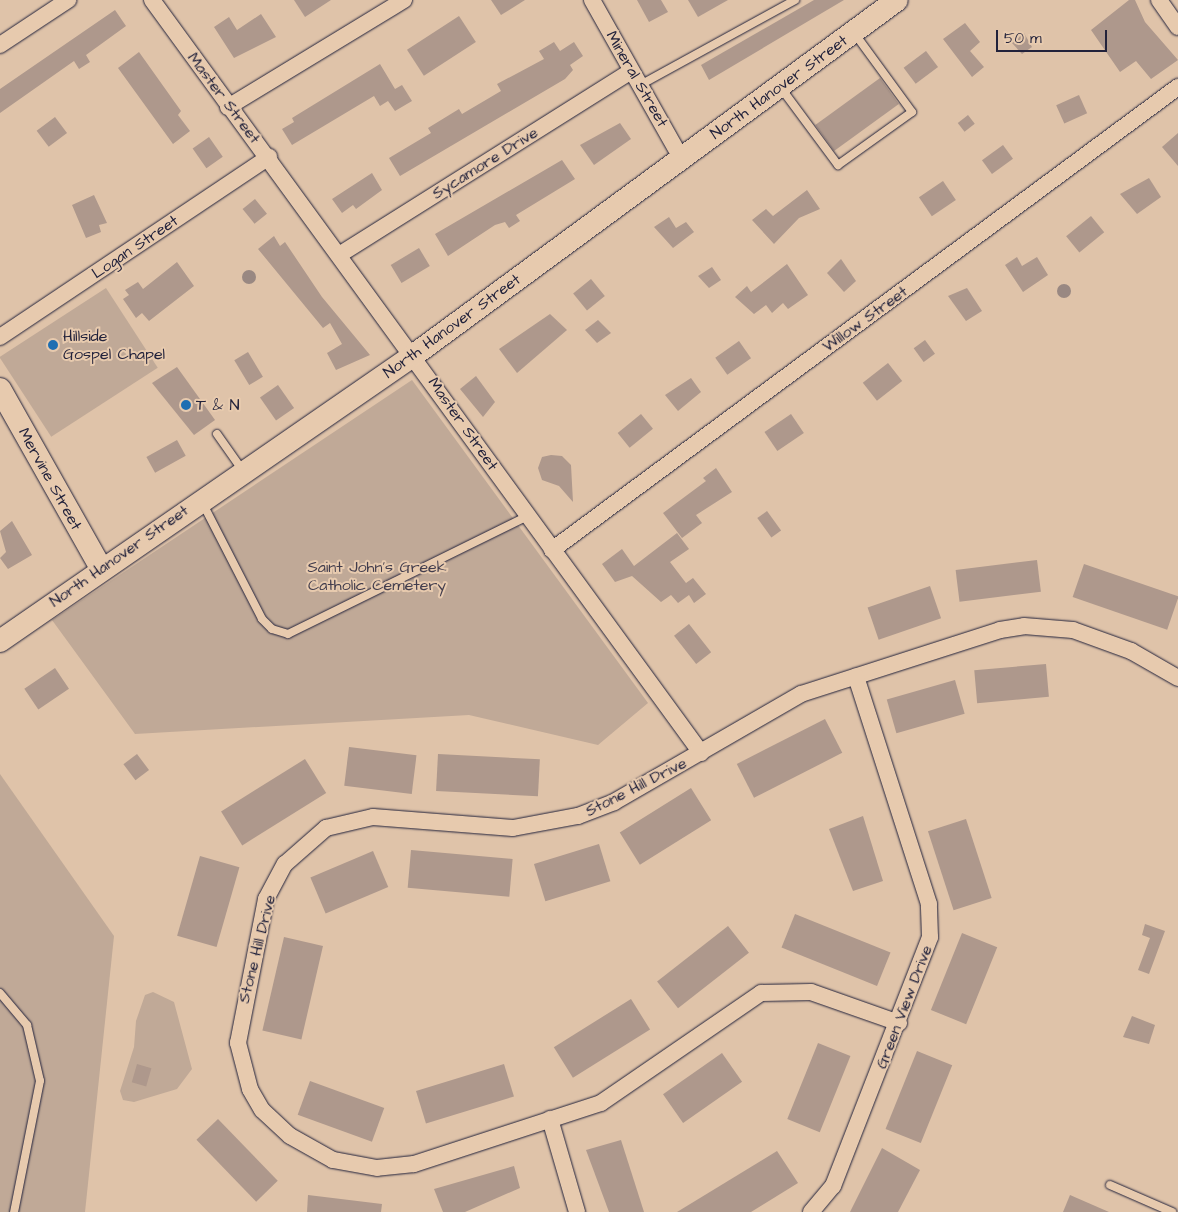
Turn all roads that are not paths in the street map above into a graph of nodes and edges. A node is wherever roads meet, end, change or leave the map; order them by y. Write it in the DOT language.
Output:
graph roads {
  1 [pos="68,0"];
  2 [pos="152,0"];
  3 [pos="404,0"];
  4 [pos="592,0"];
  5 [pos="795,0"];
  6 [pos="897,0"];
  7 [pos="1159,0"];
  8 [pos="1178,27"];
  9 [pos="854,32"];
  10 [pos="0,45"];
  11 [pos="636,78"];
  12 [pos="780,86"];
  13 [pos="1178,87"];
  14 [pos="228,106"];
  15 [pos="269,157"];
  16 [pos="681,158"];
  17 [pos="339,255"];
  18 [pos="0,338"];
  19 [pos="414,355"];
  20 [pos="0,389"];
  21 [pos="217,434"];
  22 [pos="243,471"];
  23 [pos="200,499"];
  24 [pos="528,516"];
  25 [pos="552,550"];
  26 [pos="100,568"];
  27 [pos="0,641"];
  28 [pos="856,676"];
  29 [pos="1178,678"];
  30 [pos="701,753"];
  31 [pos="0,993"];
  32 [pos="899,1023"];
  33 [pos="550,1120"];
  34 [pos="1110,1185"];
  35 [pos="14,1212"];
  36 [pos="577,1212"];
  37 [pos="811,1212"];
  38 [pos="1172,1212"];
  1 -- 10 [label="street"];
  2 -- 14 [label="street, Master Street"];
  3 -- 14 [label="street"];
  4 -- 11 [label="street, Mineral Street"];
  5 -- 11 [label="lane"];
  6 -- 9 [label="street, North Hanover Street"];
  7 -- 8 [label="street"];
  9 -- 12 [label="street, North Hanover Street"];
  9 -- 12 [label="lane"];
  11 -- 16 [label="street, Mineral Street"];
  11 -- 17 [label="street, Sycamore Drive"];
  12 -- 16 [label="street, North Hanover Street"];
  13 -- 25 [label="street, Willow Street"];
  14 -- 15 [label="street, Master Street"];
  15 -- 17 [label="street, Master Street"];
  15 -- 18 [label="street, Logan Street"];
  16 -- 19 [label="street, North Hanover Street"];
  17 -- 19 [label="street, Master Street"];
  19 -- 22 [label="street, North Hanover Street"];
  19 -- 24 [label="street, Master Street"];
  20 -- 26 [label="street, Mervine Street"];
  21 -- 22 [label="lane"];
  22 -- 23 [label="street, North Hanover Street"];
  23 -- 24 [label="lane"];
  23 -- 26 [label="street, North Hanover Street"];
  24 -- 25 [label="street, Master Street"];
  25 -- 30 [label="street, Master Street"];
  26 -- 27 [label="street, North Hanover Street"];
  28 -- 29 [label="street, Stone Hill Drive"];
  28 -- 30 [label="street, Stone Hill Drive"];
  28 -- 32 [label="street, Green View Drive"];
  30 -- 33 [label="street, Stone Hill Drive"];
  31 -- 35 [label="lane"];
  32 -- 33 [label="street, Stone Hill Drive"];
  32 -- 37 [label="street, Green View Drive"];
  33 -- 36 [label="street"];
  34 -- 38 [label="lane"];
}
